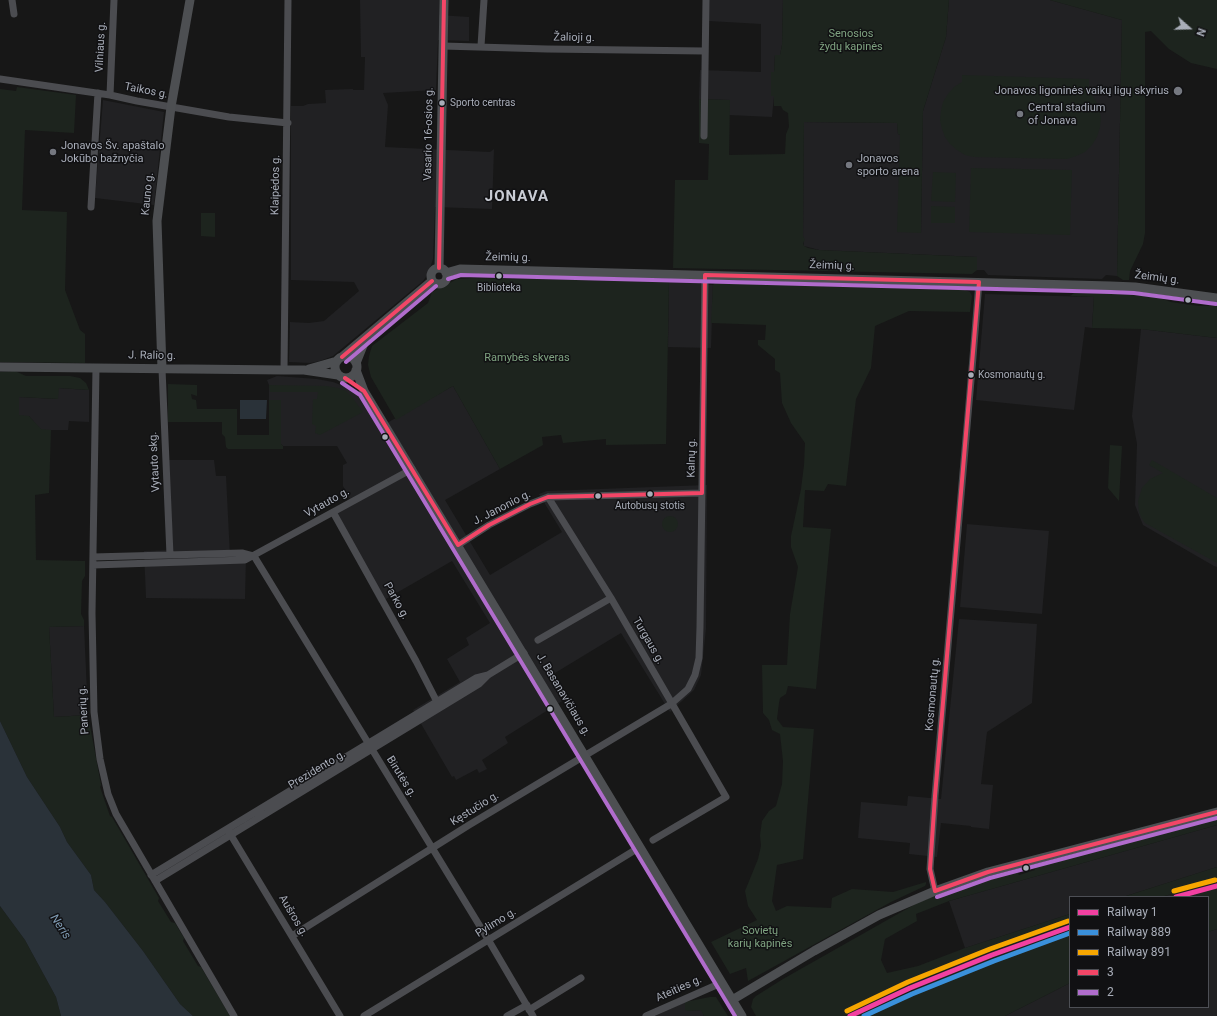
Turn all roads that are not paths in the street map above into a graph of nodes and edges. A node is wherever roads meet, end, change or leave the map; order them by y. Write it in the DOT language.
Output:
graph roads {
  1 [pos="12,0"];
  2 [pos="114,0"];
  3 [pos="190,0"];
  4 [pos="288,0"];
  5 [pos="444,0"];
  6 [pos="484,0"];
  7 [pos="706,0"];
  8 [pos="14,14"];
  9 [pos="443,46"];
  10 [pos="481,46"];
  11 [pos="704,51"];
  12 [pos="0,79"];
  13 [pos="98,93"];
  14 [pos="110,95"];
  15 [pos="171,107"];
  16 [pos="288,123"];
  17 [pos="704,136"];
  18 [pos="91,207"];
  19 [pos="442,270"];
  20 [pos="705,275"];
  21 [pos="432,281"];
  22 [pos="979,282"];
  23 [pos="1217,298"];
  24 [pos="366,337"];
  25 [pos="339,359"];
  26 [pos="0,367"];
  27 [pos="356,367"];
  28 [pos="96,368"];
  29 [pos="162,369"];
  30 [pos="284,370"];
  31 [pos="304,370"];
  32 [pos="341,376"];
  33 [pos="364,391"];
  34 [pos="412,469"];
  35 [pos="702,493"];
  36 [pos="548,498"];
  37 [pos="334,512"];
  38 [pos="458,545"];
  39 [pos="170,555"];
  40 [pos="254,556"];
  41 [pos="93,561"];
  42 [pos="611,598"];
  43 [pos="538,640"];
  44 [pos="524,653"];
  45 [pos="488,675"];
  46 [pos="437,702"];
  47 [pos="671,704"];
  48 [pos="369,747"];
  49 [pos="584,755"];
  50 [pos="1217,812"];
  51 [pos="229,831"];
  52 [pos="653,840"];
  53 [pos="640,847"];
  54 [pos="432,849"];
  55 [pos="153,878"];
  56 [pos="935,891"];
  57 [pos="292,936"];
  58 [pos="489,941"];
  59 [pos="581,978"];
  60 [pos="722,983"];
  61 [pos="732,1000"];
  62 [pos="529,1010"];
  63 [pos="742,1015"];
  64 [pos="234,1016"];
  65 [pos="340,1016"];
  66 [pos="364,1016"];
  67 [pos="508,1016"];
  68 [pos="646,1016"];
  1 -- 8 [label="street"];
  2 -- 14 [label="street, Vilniaus g."];
  3 -- 15 [label="main road, Kauno g."];
  4 -- 16 [label="street, Klaipėdos g."];
  5 -- 9 [label="main road, Vasario 16-osios g."];
  6 -- 10 [label="street"];
  7 -- 11 [label="street"];
  9 -- 10 [label="street, Žalioji g."];
  9 -- 19 [label="main road, Vasario 16-osios g."];
  10 -- 11 [label="street, Žalioji g."];
  11 -- 17 [label="street"];
  12 -- 13 [label="street, Taikos g."];
  13 -- 14 [label="street, Taikos g."];
  13 -- 18 [label="street"];
  14 -- 15 [label="street, Taikos g."];
  15 -- 16 [label="street, Taikos g."];
  15 -- 29 [label="main road, Kauno g."];
  16 -- 30 [label="street, Klaipėdos g."];
  19 -- 20 [label="main road, Žeimių g."];
  19 -- 21 [label="main road"];
  19 -- 21 [label="main road"];
  20 -- 22 [label="main road, Žeimių g."];
  20 -- 35 [label="street, Kalnų g."];
  21 -- 24 [label="main road"];
  22 -- 23 [label="main road, Žeimių g."];
  22 -- 56 [label="street, Kosmonautų g."];
  24 -- 25 [label="main road"];
  24 -- 27 [label="main road"];
  25 -- 27 [label="main road"];
  25 -- 31 [label="main road, J. Ralio g."];
  25 -- 32 [label="main road"];
  26 -- 28 [label="main road, J. Ralio g."];
  27 -- 32 [label="main road"];
  27 -- 33 [label="main road, J. Basanavičiaus g."];
  28 -- 29 [label="main road, J. Ralio g."];
  28 -- 41 [label="street, Panerių g."];
  29 -- 30 [label="main road, J. Ralio g."];
  29 -- 39 [label="street, Vytauto skg."];
  30 -- 31 [label="main road, J. Ralio g."];
  31 -- 32 [label="main road, J. Ralio g."];
  32 -- 33 [label="main road, J. Basanavičiaus g."];
  33 -- 34 [label="main road, J. Basanavičiaus g."];
  34 -- 37 [label="street, Vytauto g."];
  34 -- 38 [label="main road, J. Basanavičiaus g."];
  35 -- 36 [label="street, J. Janonio g."];
  35 -- 47 [label="street, Kalnų g."];
  36 -- 38 [label="street, J. Janonio g."];
  36 -- 42 [label="street, Turgaus g."];
  37 -- 40 [label="street, Vytauto g."];
  37 -- 46 [label="street, Parko g."];
  38 -- 44 [label="main road, J. Basanavičiaus g."];
  39 -- 40 [label="street"];
  39 -- 41 [label="street"];
  40 -- 41 [label="street, Vytauto g."];
  40 -- 48 [label="street, Birutės g."];
  41 -- 55 [label="street, Panerių g."];
  42 -- 43 [label="street"];
  42 -- 47 [label="street, Turgaus g."];
  44 -- 45 [label="street, Prezidento g."];
  44 -- 49 [label="main road, J. Basanavičiaus g."];
  45 -- 46 [label="street, Prezidento g."];
  45 -- 48 [label="street, Prezidento g."];
  46 -- 48 [label="street, Prezidento g."];
  47 -- 49 [label="street, Kęstučio g."];
  47 -- 52 [label="street, Turgaus g."];
  48 -- 51 [label="street, Prezidento g."];
  48 -- 54 [label="street, Birutės g."];
  49 -- 53 [label="main road, J. Basanavičiaus g."];
  49 -- 54 [label="street, Kęstučio g."];
  50 -- 56 [label="main road"];
  51 -- 55 [label="street, Prezidento g."];
  51 -- 57 [label="street, Aušros g."];
  53 -- 58 [label="street, Pylimo g."];
  53 -- 60 [label="main road, J. Basanavičiaus g."];
  54 -- 57 [label="street, Kęstučio g."];
  54 -- 58 [label="street, Birutės g."];
  55 -- 64 [label="street, Panerių g."];
  56 -- 61 [label="main road"];
  57 -- 65 [label="street, Aušros g."];
  58 -- 62 [label="street, Birutės g."];
  58 -- 66 [label="street, Pylimo g."];
  59 -- 62 [label="street"];
  60 -- 61 [label="main road, J. Basanavičiaus g."];
  60 -- 68 [label="street, Ateities g."];
  61 -- 63 [label="main road, J. Basanavičiaus g."];
  62 -- 67 [label="street"];
}
